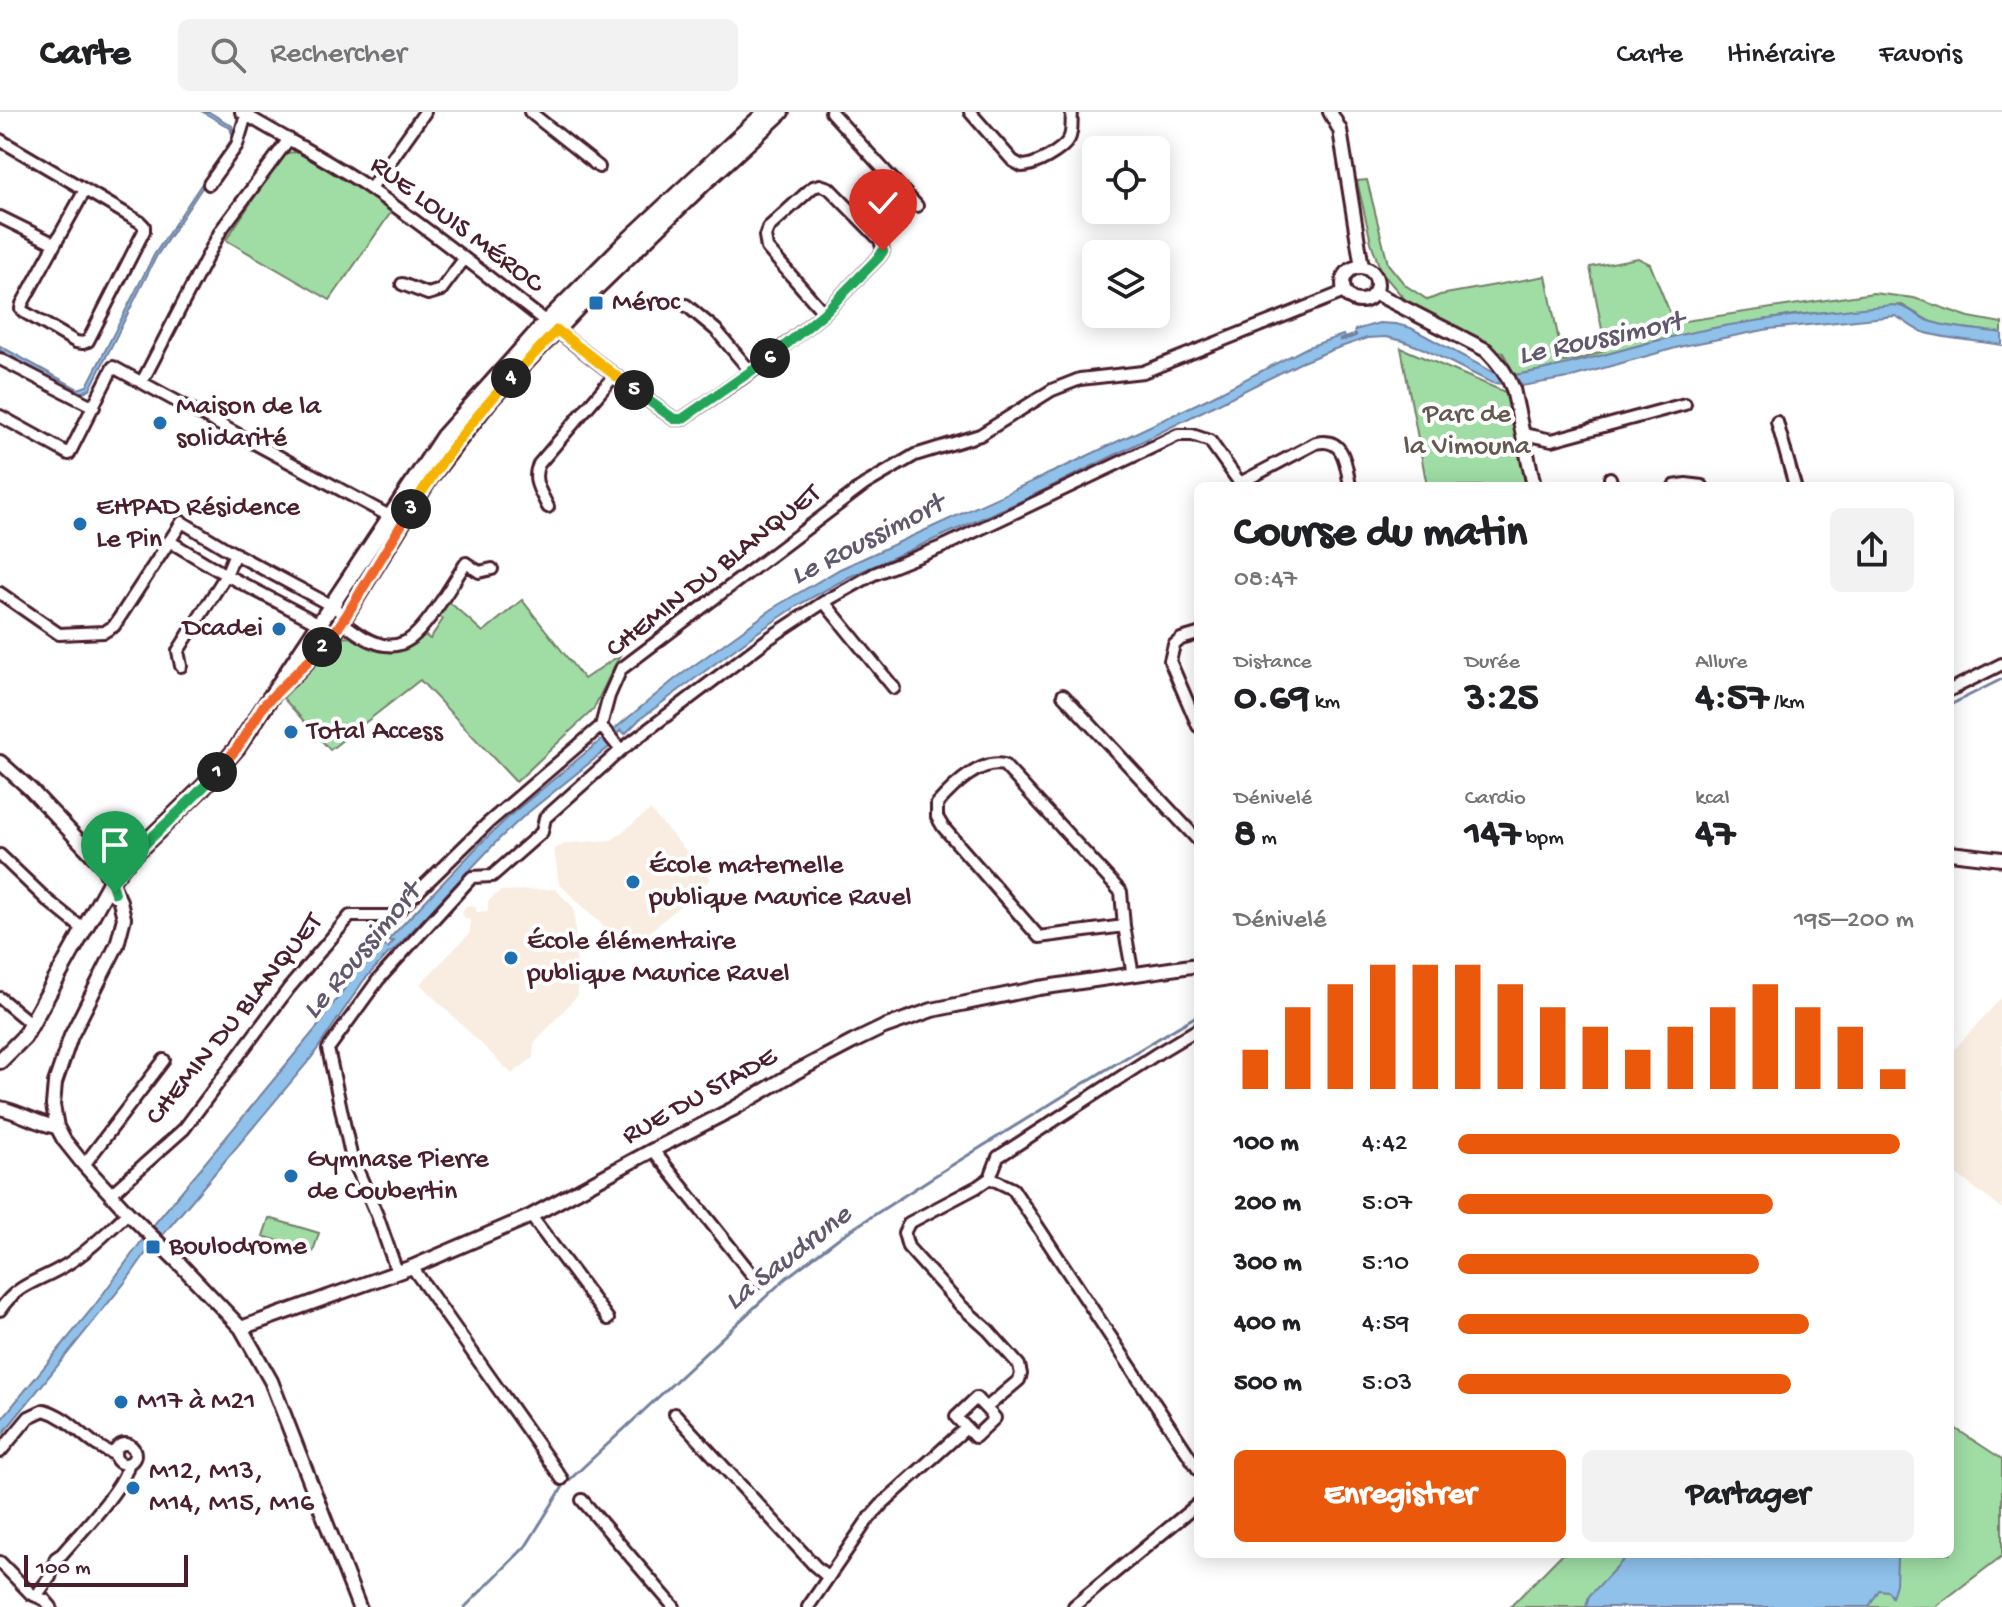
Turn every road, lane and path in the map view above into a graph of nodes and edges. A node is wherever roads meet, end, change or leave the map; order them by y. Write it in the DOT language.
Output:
graph roads {
  1 [pos="425,112"];
  2 [pos="530,112"];
  3 [pos="766,112"];
  4 [pos="781,112"];
  5 [pos="831,112"];
  6 [pos="970,112"];
  7 [pos="1072,112"];
  8 [pos="1330,112"];
  9 [pos="244,114"];
  10 [pos="289,139"];
  11 [pos="0,140"];
  12 [pos="599,167"];
  13 [pos="209,184"];
  14 [pos="371,188"];
  15 [pos="85,190"];
  16 [pos="917,206"];
  17 [pos="0,217"];
  18 [pos="55,244"];
  19 [pos="464,259"];
  20 [pos="1362,267"];
  21 [pos="402,284"];
  22 [pos="1344,292"];
  23 [pos="1375,293"];
  24 [pos="686,305"];
  25 [pos="824,313"];
  26 [pos="551,326"];
  27 [pos="0,359"];
  28 [pos="751,372"];
  29 [pos="614,376"];
  30 [pos="142,382"];
  31 [pos="1685,404"];
  32 [pos="94,407"];
  33 [pos="0,416"];
  34 [pos="1777,422"];
  35 [pos="1524,434"];
  36 [pos="1240,482"];
  37 [pos="1245,482"];
  38 [pos="1349,482"];
  39 [pos="1533,482"];
  40 [pos="1794,482"];
  41 [pos="548,507"];
  42 [pos="396,521"];
  43 [pos="169,541"];
  44 [pos="235,553"];
  45 [pos="492,569"];
  46 [pos="226,575"];
  47 [pos="0,593"];
  48 [pos="824,602"];
  49 [pos="332,606"];
  50 [pos="341,624"];
  51 [pos="319,625"];
  52 [pos="1194,635"];
  53 [pos="2002,664"];
  54 [pos="181,666"];
  55 [pos="894,688"];
  56 [pos="1954,688"];
  57 [pos="1063,695"];
  58 [pos="264,705"];
  59 [pos="1194,717"];
  60 [pos="601,726"];
  61 [pos="621,750"];
  62 [pos="0,762"];
  63 [pos="1194,836"];
  64 [pos="1954,853"];
  65 [pos="0,855"];
  66 [pos="2002,859"];
  67 [pos="111,881"];
  68 [pos="1124,926"];
  69 [pos="83,929"];
  70 [pos="1194,966"];
  71 [pos="1133,975"];
  72 [pos="0,998"];
  73 [pos="30,1023"];
  74 [pos="1194,1031"];
  75 [pos="164,1060"];
  76 [pos="0,1061"];
  77 [pos="0,1108"];
  78 [pos="57,1127"];
  79 [pos="653,1150"];
  80 [pos="84,1165"];
  81 [pos="990,1178"];
  82 [pos="111,1194"];
  83 [pos="128,1213"];
  84 [pos="531,1216"];
  85 [pos="412,1267"];
  86 [pos="397,1272"];
  87 [pos="758,1282"];
  88 [pos="0,1310"];
  89 [pos="608,1319"];
  90 [pos="241,1328"];
  91 [pos="986,1408"];
  92 [pos="675,1414"];
  93 [pos="963,1431"];
  94 [pos="0,1452"];
  95 [pos="114,1454"];
  96 [pos="1194,1463"];
  97 [pos="128,1464"];
  98 [pos="562,1479"];
  99 [pos="582,1500"];
  100 [pos="1194,1507"];
  101 [pos="0,1562"];
  102 [pos="828,1577"];
  103 [pos="44,1601"];
  104 [pos="1074,1606"];
  105 [pos="359,1607"];
  106 [pos="674,1607"];
  107 [pos="808,1607"];
  1 -- 14 [label="street"];
  2 -- 12 [label="street"];
  3 -- 26 [label="main road"];
  4 -- 26 [label="main road"];
  5 -- 16 [label="street"];
  6 -- 7 [label="street"];
  8 -- 20 [label="street"];
  9 -- 10 [label="street, RUE LOUIS MÉROC"];
  9 -- 13 [label="street"];
  10 -- 14 [label="street, RUE LOUIS MÉROC"];
  10 -- 30 [label="street"];
  11 -- 15 [label="street"];
  14 -- 19 [label="street, RUE LOUIS MÉROC"];
  15 -- 18 [label="street"];
  15 -- 18 [label="street"];
  17 -- 18 [label="street"];
  19 -- 21 [label="street"];
  19 -- 26 [label="street, RUE LOUIS MÉROC"];
  20 -- 22 [label="street"];
  20 -- 23 [label="street"];
  22 -- 23 [label="street"];
  22 -- 60 [label="street, CHEMIN DU BLANQUET"];
  23 -- 35 [label="street"];
  24 -- 28 [label="street"];
  25 -- 25 [label="street"];
  25 -- 28 [label="street"];
  26 -- 29 [label="street, RUE LOUIS MÉROC"];
  26 -- 42 [label="main road"];
  27 -- 32 [label="street"];
  28 -- 29 [label="street, RUE LOUIS MÉROC"];
  29 -- 41 [label="street"];
  30 -- 32 [label="street"];
  30 -- 42 [label="street"];
  31 -- 35 [label="street"];
  32 -- 33 [label="street"];
  34 -- 40 [label="street"];
  35 -- 39 [label="street"];
  36 -- 48 [label="street"];
  37 -- 38 [label="street"];
  42 -- 49 [label="main road"];
  42 -- 50 [label="main road"];
  43 -- 44 [label="street"];
  43 -- 46 [label="street"];
  43 -- 47 [label="street"];
  44 -- 46 [label="street"];
  44 -- 49 [label="street"];
  45 -- 50 [label="street"];
  46 -- 51 [label="street"];
  46 -- 54 [label="street"];
  48 -- 55 [label="street"];
  48 -- 61 [label="street"];
  49 -- 50 [label="street"];
  49 -- 51 [label="main road"];
  50 -- 51 [label="street"];
  50 -- 58 [label="main road"];
  51 -- 58 [label="main road"];
  52 -- 59 [label="street"];
  53 -- 56 [label="street"];
  57 -- 63 [label="street"];
  58 -- 67 [label="main road"];
  60 -- 61 [label="street"];
  60 -- 82 [label="street, CHEMIN DU BLANQUET"];
  61 -- 86 [label="street"];
  62 -- 67 [label="street"];
  64 -- 66 [label="street"];
  65 -- 69 [label="street"];
  67 -- 69 [label="main road"];
  67 -- 78 [label="street"];
  68 -- 68 [label="street"];
  68 -- 71 [label="street"];
  69 -- 73 [label="main road"];
  70 -- 71 [label="street, RUE DU STADE"];
  71 -- 79 [label="street, RUE DU STADE"];
  72 -- 73 [label="street"];
  73 -- 76 [label="main road"];
  74 -- 81 [label="street"];
  75 -- 80 [label="street"];
  77 -- 78 [label="street"];
  78 -- 80 [label="street"];
  79 -- 84 [label="street, RUE DU STADE"];
  79 -- 87 [label="street"];
  80 -- 82 [label="street"];
  81 -- 91 [label="street"];
  81 -- 96 [label="street"];
  82 -- 83 [label="street"];
  83 -- 88 [label="street"];
  83 -- 90 [label="street"];
  84 -- 85 [label="street, RUE DU STADE"];
  84 -- 89 [label="street"];
  85 -- 86 [label="street, RUE DU STADE"];
  85 -- 98 [label="street"];
  86 -- 90 [label="street, RUE DU STADE"];
  90 -- 105 [label="street"];
  91 -- 93 [label="street"];
  91 -- 93 [label="street"];
  92 -- 102 [label="street"];
  93 -- 102 [label="street"];
  94 -- 95 [label="street"];
  95 -- 97 [label="street"];
  95 -- 97 [label="street"];
  97 -- 103 [label="street"];
  99 -- 106 [label="street"];
  100 -- 104 [label="street"];
  101 -- 103 [label="street"];
  102 -- 107 [label="street"];
}
